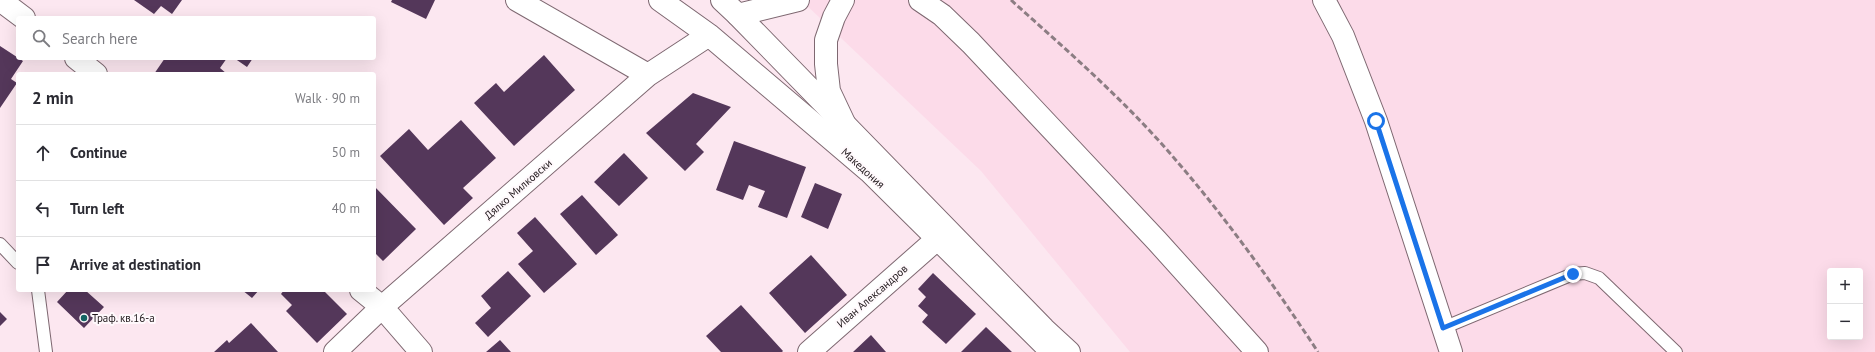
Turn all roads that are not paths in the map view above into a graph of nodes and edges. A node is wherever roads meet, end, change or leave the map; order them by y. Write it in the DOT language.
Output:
graph roads {
  1 [pos="0,0"];
  2 [pos="517,0"];
  3 [pos="660,0"];
  4 [pos="722,0"];
  5 [pos="798,0"];
  6 [pos="843,0"];
  7 [pos="920,0"];
  8 [pos="1324,0"];
  9 [pos="738,15"];
  10 [pos="21,16"];
  11 [pos="709,35"];
  12 [pos="78,60"];
  13 [pos="94,72"];
  14 [pos="648,75"];
  15 [pos="845,125"];
  16 [pos="936,240"];
  17 [pos="0,244"];
  18 [pos="16,261"];
  19 [pos="38,292"];
  20 [pos="363,292"];
  21 [pos="382,307"];
  22 [pos="1443,328"];
  23 [pos="46,352"];
  24 [pos="335,352"];
  25 [pos="421,352"];
  26 [pos="809,352"];
  27 [pos="1052,352"];
  28 [pos="1069,352"];
  29 [pos="1257,352"];
  30 [pos="1451,352"];
  31 [pos="1676,352"];
  1 -- 10 [label="street"];
  2 -- 14 [label="street"];
  3 -- 11 [label="street, Македония"];
  4 -- 9 [label="street"];
  5 -- 9 [label="street"];
  6 -- 15 [label="street"];
  7 -- 29 [label="street"];
  8 -- 22 [label="street"];
  9 -- 15 [label="street"];
  11 -- 14 [label="street, Дялко Милковски"];
  11 -- 16 [label="street, Македония"];
  12 -- 13 [label="street"];
  14 -- 21 [label="street, Дялко Милковски"];
  15 -- 28 [label="street"];
  16 -- 26 [label="street, Иван Александров"];
  16 -- 27 [label="street, Македония"];
  17 -- 18 [label="lane"];
  19 -- 23 [label="lane"];
  20 -- 21 [label="street"];
  21 -- 24 [label="street, Дялко Милковски"];
  21 -- 25 [label="street"];
  22 -- 30 [label="street"];
  22 -- 31 [label="lane"];
}
